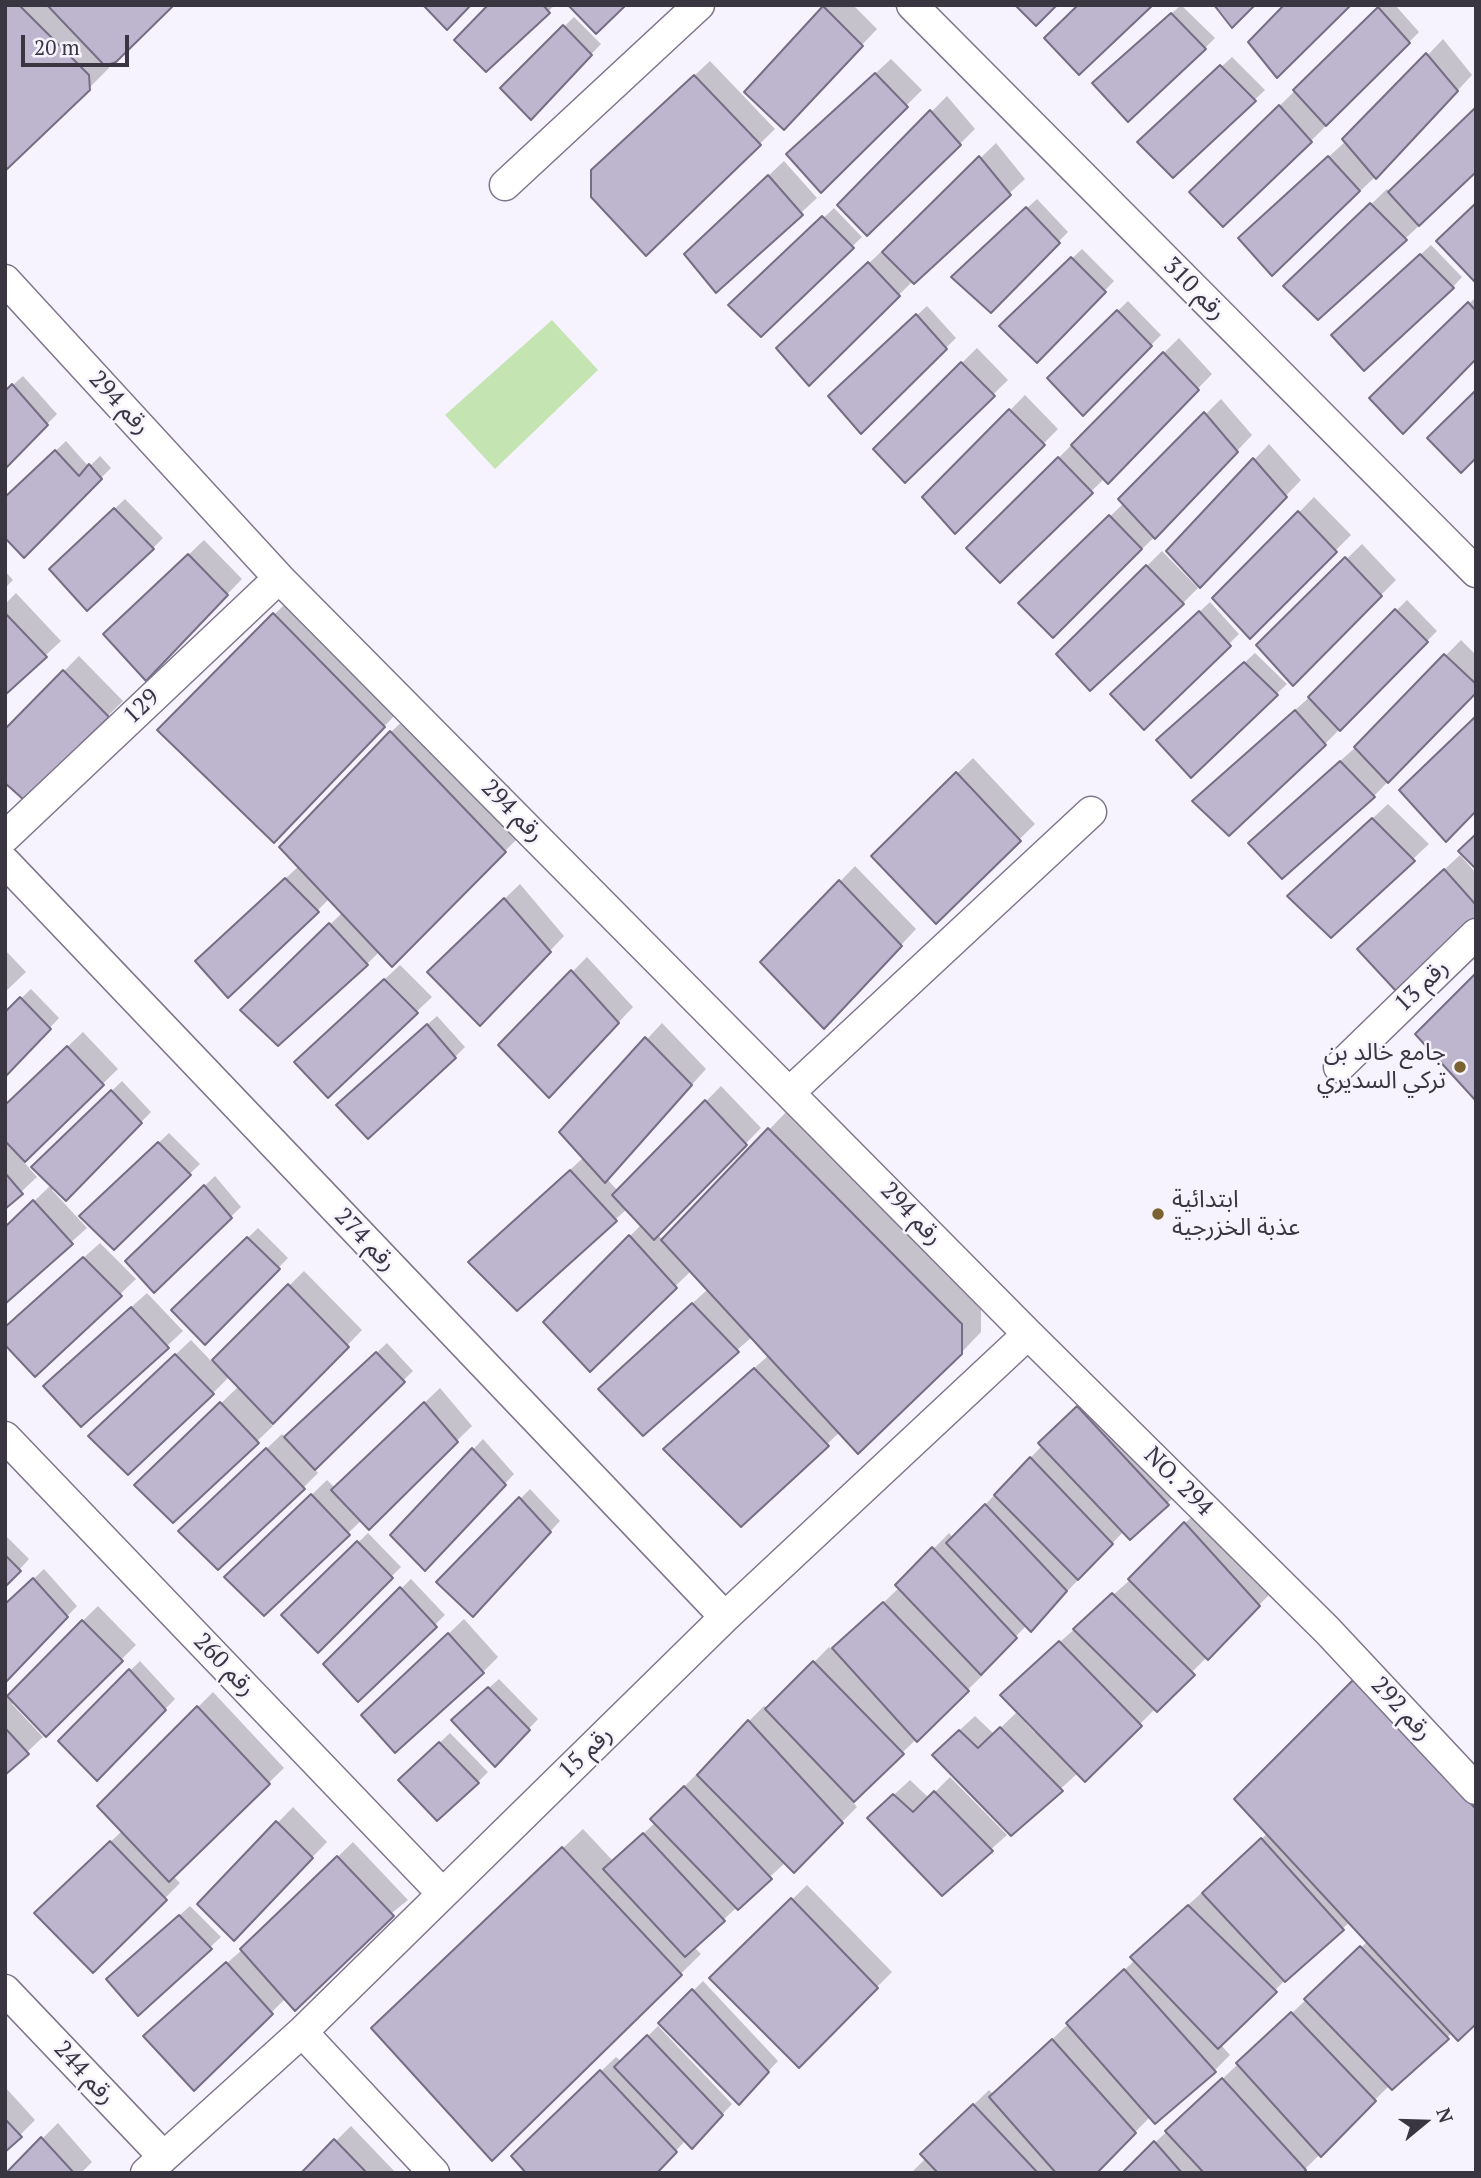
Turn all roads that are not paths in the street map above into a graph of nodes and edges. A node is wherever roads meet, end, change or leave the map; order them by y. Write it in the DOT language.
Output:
graph roads {
  1 [pos="699,5"];
  2 [pos="912,5"];
  3 [pos="505,185"];
  4 [pos="5,280"];
  5 [pos="1476,572"];
  6 [pos="279,578"];
  7 [pos="1090,812"];
  8 [pos="5,837"];
  9 [pos="5,862"];
  10 [pos="1476,934"];
  11 [pos="1339,1067"];
  12 [pos="792,1091"];
  13 [pos="1028,1334"];
  14 [pos="5,1437"];
  15 [pos="725,1617"];
  16 [pos="1327,1630"];
  17 [pos="1476,1789"];
  18 [pos="442,1893"];
  19 [pos="5,1990"];
  20 [pos="302,2032"];
  21 [pos="154,2165"];
  22 [pos="434,2173"];
  1 -- 3 [label="street"];
  2 -- 5 [label="street, رقم 310"];
  4 -- 6 [label="street, رقم 294"];
  6 -- 8 [label="street, 129"];
  6 -- 12 [label="street, رقم 294"];
  7 -- 12 [label="street"];
  9 -- 15 [label="street, رقم 274"];
  10 -- 11 [label="street, رقم 13"];
  12 -- 13 [label="street, رقم 294"];
  13 -- 15 [label="street, رقم 15"];
  13 -- 16 [label="street, NO. 294"];
  14 -- 18 [label="street, رقم 260"];
  15 -- 18 [label="street, رقم 15"];
  16 -- 17 [label="street, رقم 292"];
  18 -- 20 [label="street, رقم 15"];
  19 -- 21 [label="street, رقم 244"];
  20 -- 21 [label="street, رقم 15"];
  20 -- 22 [label="street"];
}
